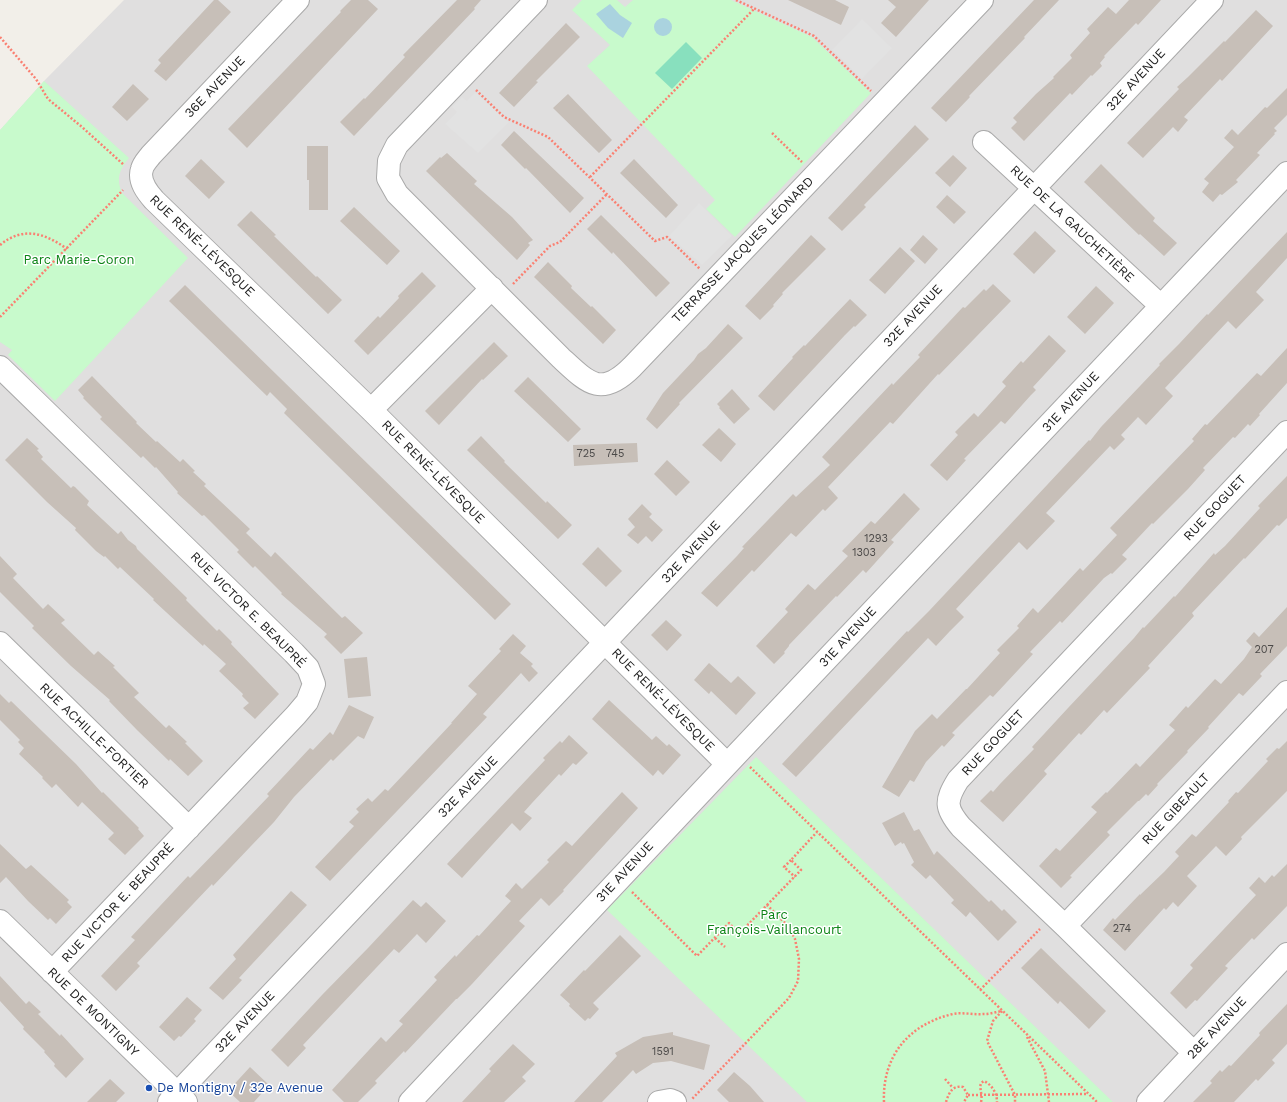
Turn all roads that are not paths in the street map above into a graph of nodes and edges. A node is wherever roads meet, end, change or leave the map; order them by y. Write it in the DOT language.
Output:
graph roads {
  1 [pos="298,0"];
  2 [pos="536,0"];
  3 [pos="982,0"];
  4 [pos="1212,0"];
  5 [pos="984,142"];
  6 [pos="1287,173"];
  7 [pos="130,179"];
  8 [pos="1034,187"];
  9 [pos="496,292"];
  10 [pos="1161,306"];
  11 [pos="0,367"];
  12 [pos="371,410"];
  13 [pos="1287,432"];
  14 [pos="0,643"];
  15 [pos="605,643"];
  16 [pos="1287,692"];
  17 [pos="732,759"];
  18 [pos="189,828"];
  19 [pos="0,921"];
  20 [pos="1060,921"];
  21 [pos="1287,954"];
  22 [pos="52,972"];
  23 [pos="1194,1053"];
  24 [pos="177,1099"];
  25 [pos="410,1102"];
  26 [pos="659,1102"];
  27 [pos="675,1102"];
  28 [pos="1148,1102"];
  1 -- 7 [label="street, 36E AVENUE"];
  2 -- 9 [label="street, TERRASSE JACQUES LÉONARD"];
  3 -- 9 [label="street, TERRASSE JACQUES LÉONARD"];
  4 -- 8 [label="street, 32E AVENUE"];
  5 -- 8 [label="street, RUE DE LA GAUCHETIÈRE"];
  6 -- 10 [label="street, 31E AVENUE"];
  7 -- 12 [label="street, RUE RENÉ-LÉVESQUE"];
  8 -- 10 [label="street, RUE DE LA GAUCHETIÈRE"];
  8 -- 15 [label="street, 32E AVENUE"];
  9 -- 12 [label="street"];
  10 -- 17 [label="street, 31E AVENUE"];
  11 -- 18 [label="street, RUE VICTOR E. BEAUPRÉ"];
  12 -- 15 [label="street, RUE RENÉ-LÉVESQUE"];
  13 -- 20 [label="street, RUE GOGUET"];
  14 -- 18 [label="street, RUE ACHILLE-FORTIER"];
  15 -- 17 [label="street, RUE RENÉ-LÉVESQUE"];
  15 -- 24 [label="street, 32E AVENUE"];
  16 -- 20 [label="street, RUE GIBEAULT"];
  17 -- 25 [label="street, 31E AVENUE"];
  18 -- 22 [label="street, RUE VICTOR E. BEAUPRÉ"];
  19 -- 22 [label="street, RUE DE MONTIGNY"];
  20 -- 23 [label="street, RUE GOGUET"];
  21 -- 23 [label="street, 28E AVENUE"];
  22 -- 24 [label="street, RUE DE MONTIGNY"];
  23 -- 28 [label="street, 28E AVENUE"];
  26 -- 27 [label="street"];
}
